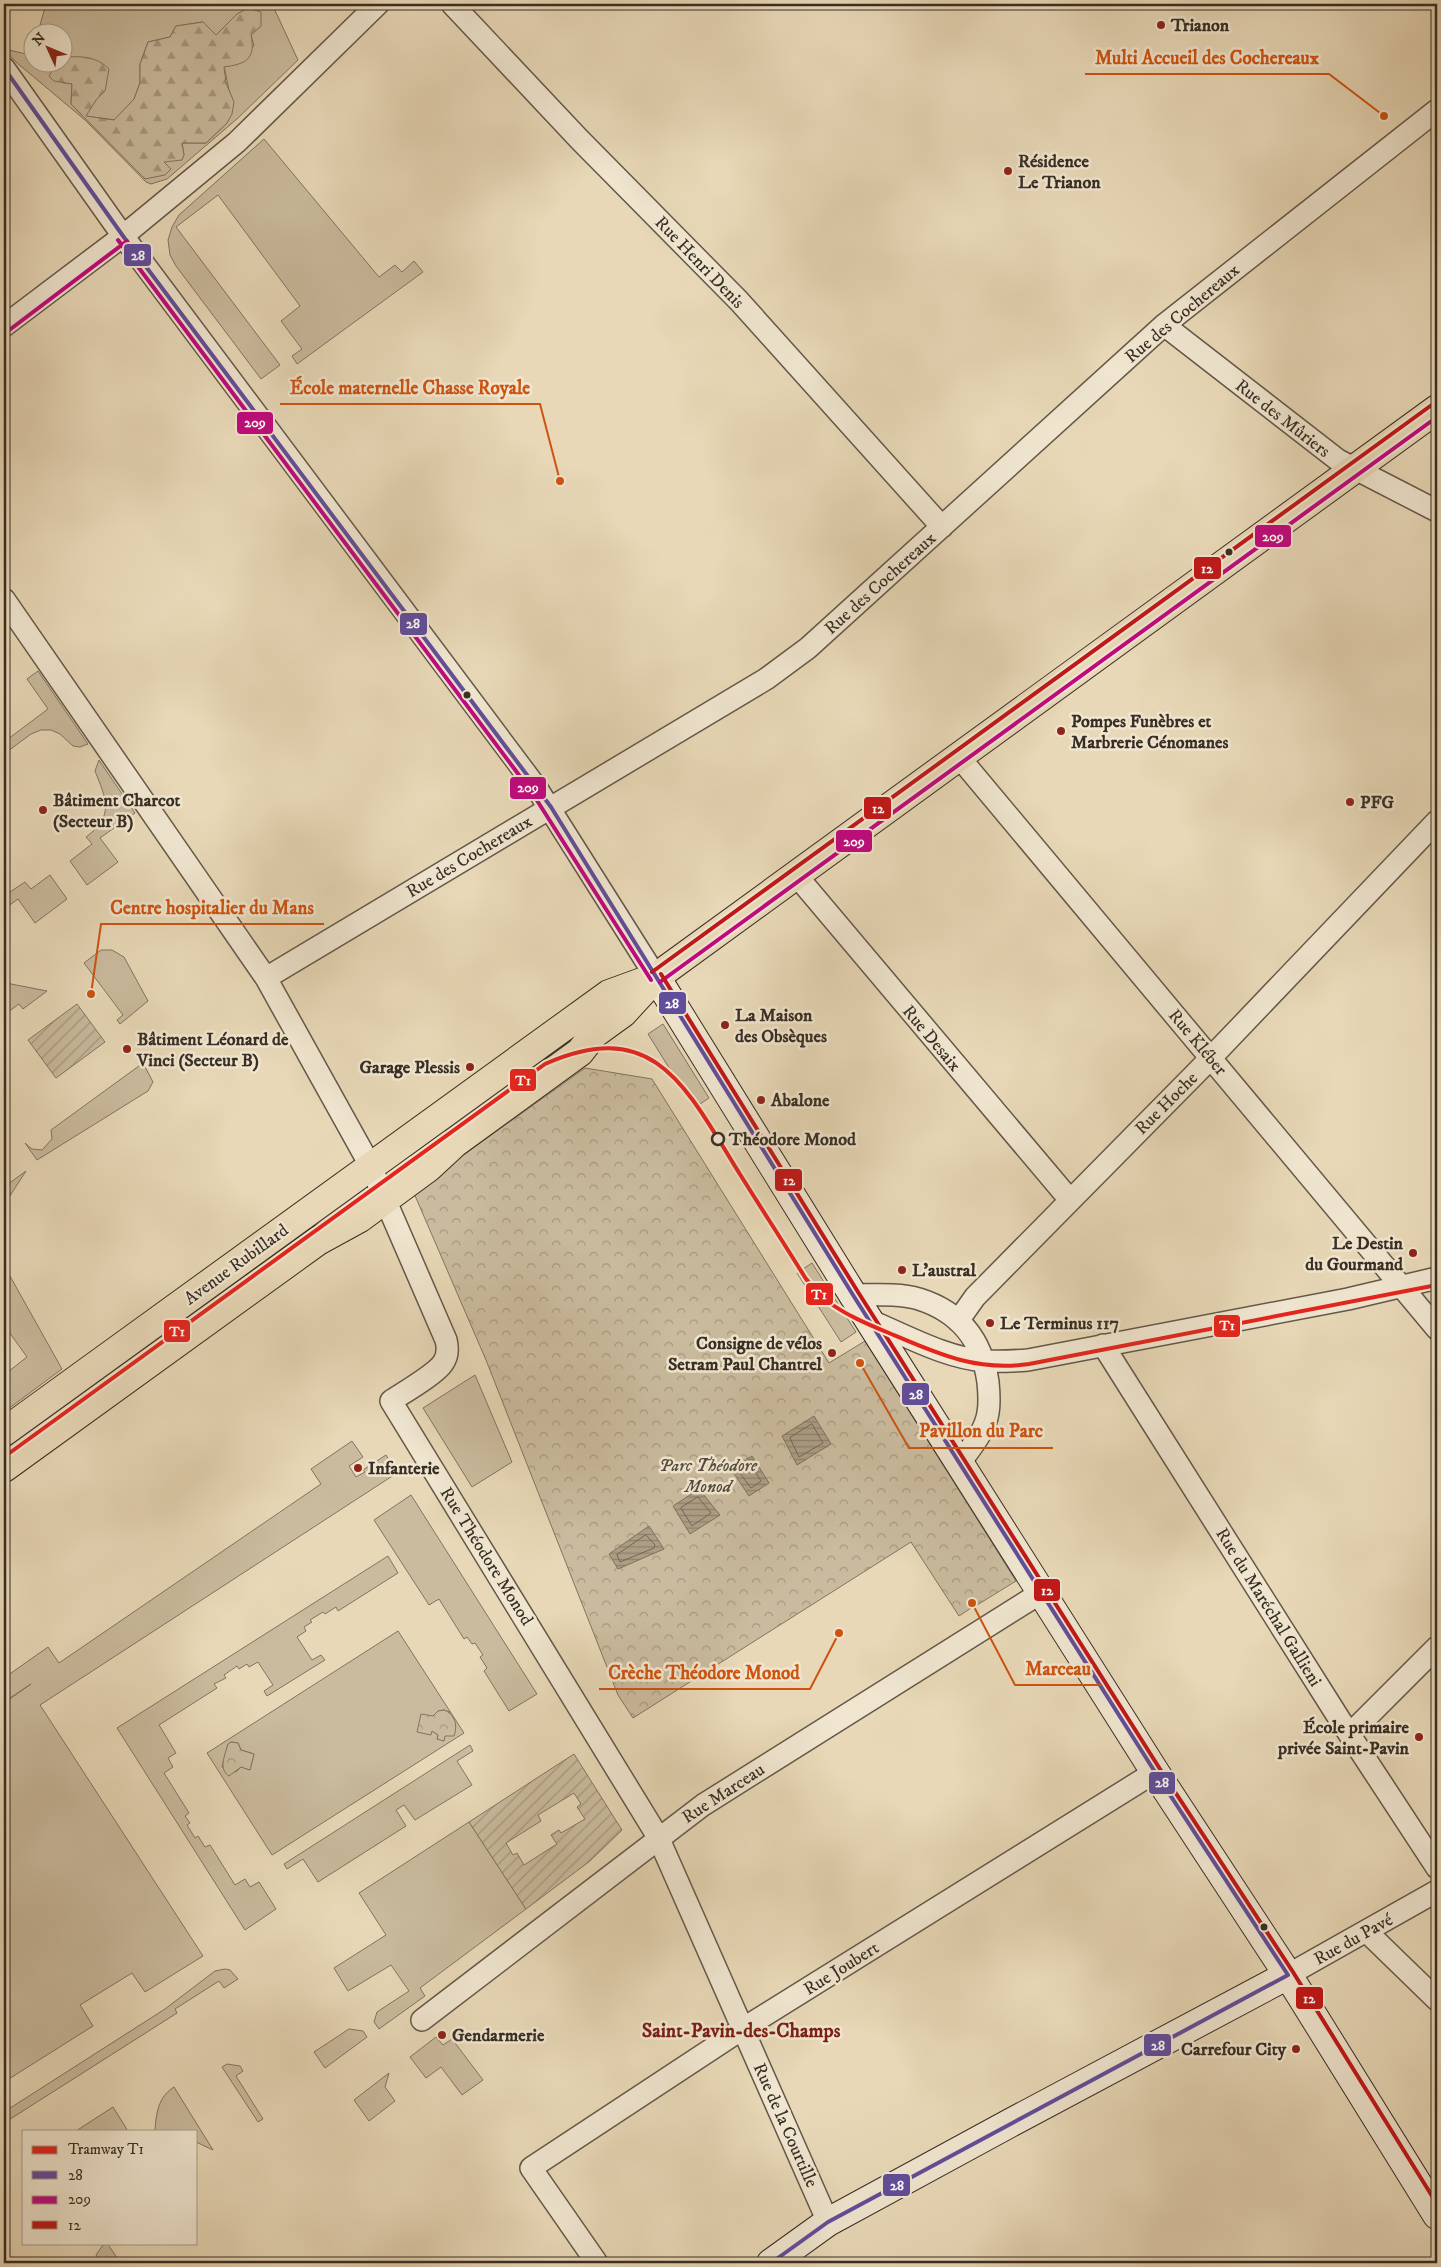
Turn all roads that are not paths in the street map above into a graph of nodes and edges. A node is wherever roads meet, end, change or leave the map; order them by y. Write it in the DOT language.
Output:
graph roads {
  1 [pos="378,4"];
  2 [pos="452,4"];
  3 [pos="4,68"];
  4 [pos="1437,110"];
  5 [pos="123,236"];
  6 [pos="1164,325"];
  7 [pos="4,326"];
  8 [pos="1437,409"];
  9 [pos="1354,469"];
  10 [pos="1437,511"];
  11 [pos="942,526"];
  12 [pos="4,599"];
  13 [pos="959,757"];
  14 [pos="551,807"];
  15 [pos="1437,821"];
  16 [pos="796,875"];
  17 [pos="656,977"];
  18 [pos="266,978"];
  19 [pos="1211,1058"];
  20 [pos="371,1167"];
  21 [pos="1070,1200"];
  22 [pos="387,1202"];
  23 [pos="1437,1278"];
  24 [pos="1401,1286"];
  25 [pos="854,1295"];
  26 [pos="871,1321"];
  27 [pos="958,1321"];
  28 [pos="1437,1329"];
  29 [pos="1103,1345"];
  30 [pos="984,1361"];
  31 [pos="4,1432"];
  32 [pos="960,1463"];
  33 [pos="4,1468"];
  34 [pos="1042,1592"];
  35 [pos="1437,1647"];
  36 [pos="1350,1734"];
  37 [pos="1155,1772"];
  38 [pos="658,1836"];
  39 [pos="1437,1868"];
  40 [pos="1437,1891"];
  41 [pos="1366,1931"];
  42 [pos="1288,1975"];
  43 [pos="1437,2000"];
  44 [pos="422,2020"];
  45 [pos="743,2029"];
  46 [pos="1437,2215"];
  47 [pos="828,2222"];
  48 [pos="597,2263"];
  49 [pos="771,2263"];
  1 -- 5 [label="street"];
  2 -- 11 [label="street, Rue Henri Denis"];
  3 -- 5 [label="street"];
  4 -- 6 [label="street, Rue des Cochereaux"];
  5 -- 7 [label="street"];
  5 -- 14 [label="street"];
  6 -- 9 [label="street, Rue des Mûriers"];
  6 -- 11 [label="street, Rue des Cochereaux"];
  8 -- 9 [label="main road, Avenue Rubillard"];
  9 -- 10 [label="street, Rue des Mûriers"];
  9 -- 13 [label="main road, Avenue Rubillard"];
  11 -- 14 [label="street, Rue des Cochereaux"];
  12 -- 18 [label="street"];
  13 -- 16 [label="main road, Avenue Rubillard"];
  13 -- 19 [label="street, Rue Kléber"];
  14 -- 17 [label="street"];
  14 -- 18 [label="street, Rue des Cochereaux"];
  15 -- 19 [label="street, Rue Hoche"];
  16 -- 17 [label="main road, Avenue Rubillard"];
  16 -- 21 [label="street, Rue Desaix"];
  17 -- 20 [label="main road, Avenue Rubillard"];
  17 -- 22 [label="main road, Avenue Rubillard"];
  17 -- 25 [label="street"];
  18 -- 20 [label="street"];
  19 -- 21 [label="street, Rue Hoche"];
  19 -- 24 [label="street, Rue Kléber"];
  20 -- 22 [label="street"];
  20 -- 31 [label="main road, Avenue Rubillard"];
  21 -- 27 [label="street, Rue Hoche"];
  22 -- 33 [label="main road, Avenue Rubillard"];
  22 -- 38 [label="street, Rue Théodore Monod"];
  23 -- 24 [label="street"];
  24 -- 28 [label="street, Rue Kléber"];
  24 -- 29 [label="street"];
  25 -- 26 [label="street"];
  25 -- 27 [label="street"];
  26 -- 30 [label="street"];
  26 -- 32 [label="street"];
  27 -- 30 [label="street"];
  29 -- 30 [label="street"];
  29 -- 36 [label="street, Rue du Maréchal Gallieni"];
  30 -- 32 [label="street"];
  32 -- 34 [label="street"];
  34 -- 37 [label="street"];
  34 -- 38 [label="street, Rue Marceau"];
  35 -- 36 [label="street"];
  36 -- 39 [label="street, Rue du Maréchal Gallieni"];
  37 -- 42 [label="street"];
  37 -- 45 [label="street, Rue Joubert"];
  38 -- 44 [label="street, Rue Marceau"];
  38 -- 45 [label="street, Rue de la Courtille"];
  40 -- 41 [label="street, Rue du Pavé"];
  41 -- 42 [label="street, Rue du Pavé"];
  41 -- 43 [label="street"];
  42 -- 46 [label="street"];
  42 -- 47 [label="street, Rue du Pavé"];
  45 -- 47 [label="street, Rue de la Courtille"];
  45 -- 48 [label="street, Rue Joubert"];
  47 -- 49 [label="street, Rue du Pavé"];
}
